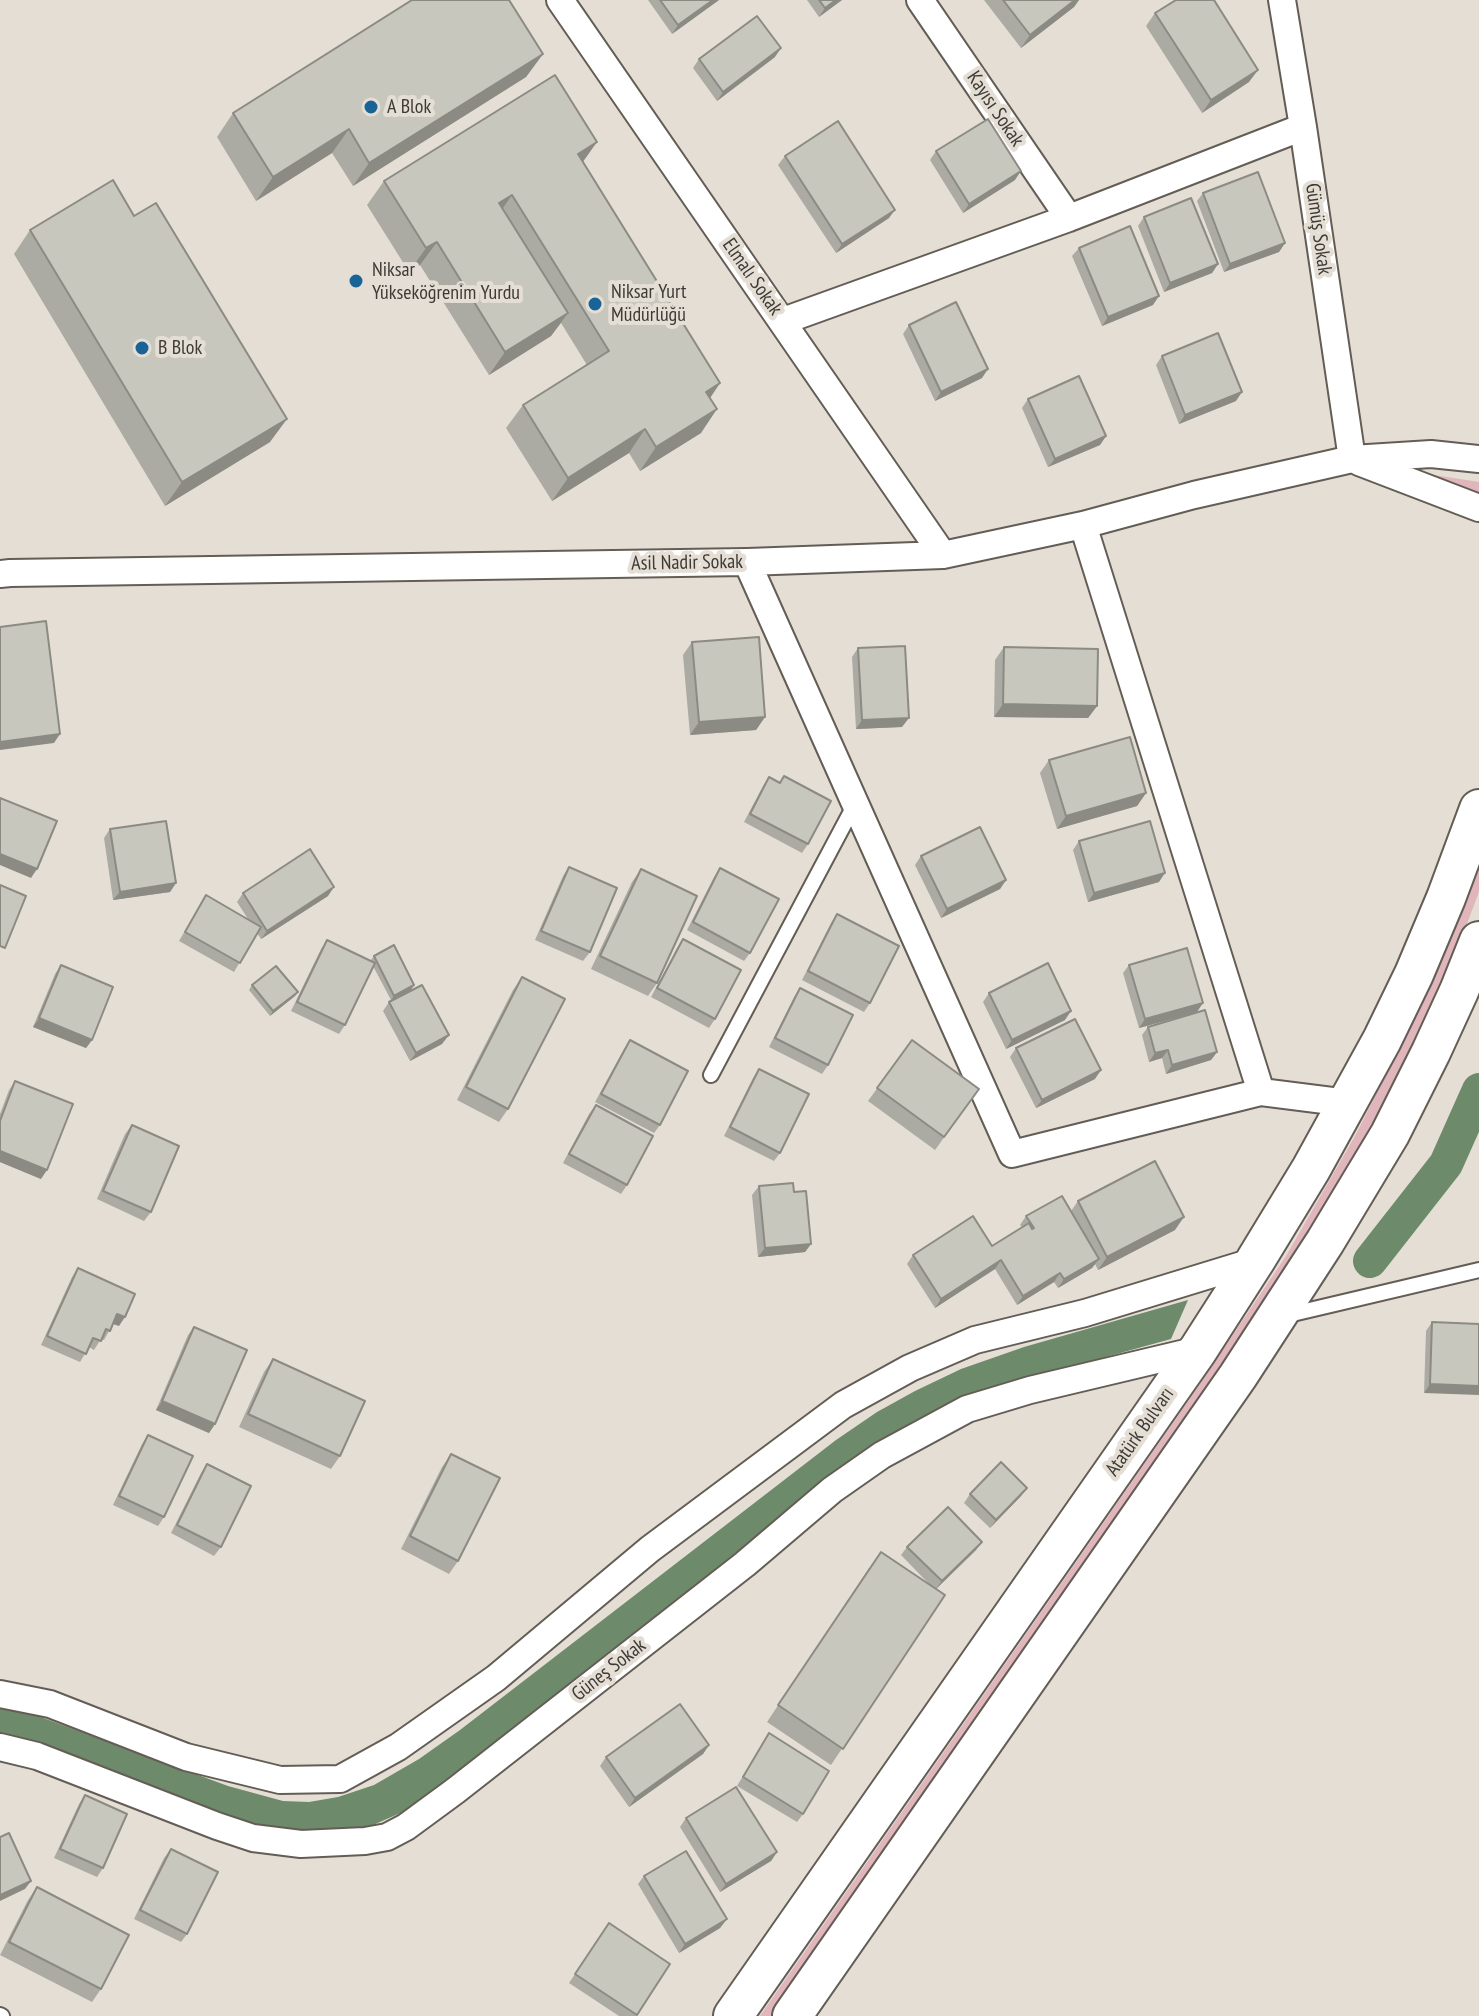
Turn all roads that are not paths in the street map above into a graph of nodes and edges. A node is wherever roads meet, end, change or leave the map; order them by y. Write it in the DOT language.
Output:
graph roads {
  1 [pos="560,0"];
  2 [pos="920,0"];
  3 [pos="1282,0"];
  4 [pos="1303,127"];
  5 [pos="1069,218"];
  6 [pos="783,321"];
  7 [pos="1352,459"];
  8 [pos="1479,459"];
  9 [pos="1479,508"];
  10 [pos="1083,525"];
  11 [pos="943,555"];
  12 [pos="747,562"];
  13 [pos="3,573"];
  14 [pos="855,804"];
  15 [pos="1479,809"];
  16 [pos="1479,941"];
  17 [pos="711,1075"];
  18 [pos="1261,1092"];
  19 [pos="1348,1103"];
  20 [pos="1255,1261"];
  21 [pos="1479,1270"];
  22 [pos="1276,1318"];
  23 [pos="1198,1350"];
  24 [pos="0,1694"];
  25 [pos="0,1747"];
  26 [pos="733,2016"];
  27 [pos="792,2016"];
  1 -- 6 [label="street, Elmalı Sokak"];
  2 -- 5 [label="street, Kayısı Sokak"];
  3 -- 4 [label="street, Gümüş Sokak"];
  4 -- 5 [label="street"];
  4 -- 7 [label="street, Gümüş Sokak"];
  5 -- 6 [label="street"];
  6 -- 11 [label="street, Elmalı Sokak"];
  7 -- 8 [label="street, Asil Nadir Sokak"];
  7 -- 9 [label="street"];
  7 -- 10 [label="street, Asil Nadir Sokak"];
  10 -- 11 [label="street, Asil Nadir Sokak"];
  10 -- 18 [label="street"];
  11 -- 12 [label="street, Asil Nadir Sokak"];
  12 -- 13 [label="street, Asil Nadir Sokak"];
  12 -- 14 [label="street"];
  14 -- 17 [label="lane"];
  14 -- 18 [label="street"];
  15 -- 19 [label="main road, Atatürk Bulvarı"];
  16 -- 22 [label="main road"];
  18 -- 19 [label="street"];
  19 -- 20 [label="main road, Atatürk Bulvarı"];
  20 -- 23 [label="main road, Atatürk Bulvarı"];
  20 -- 24 [label="street"];
  21 -- 22 [label="lane"];
  22 -- 27 [label="main road"];
  23 -- 25 [label="street, Güneş Sokak"];
  23 -- 26 [label="main road, Atatürk Bulvarı"];
}
